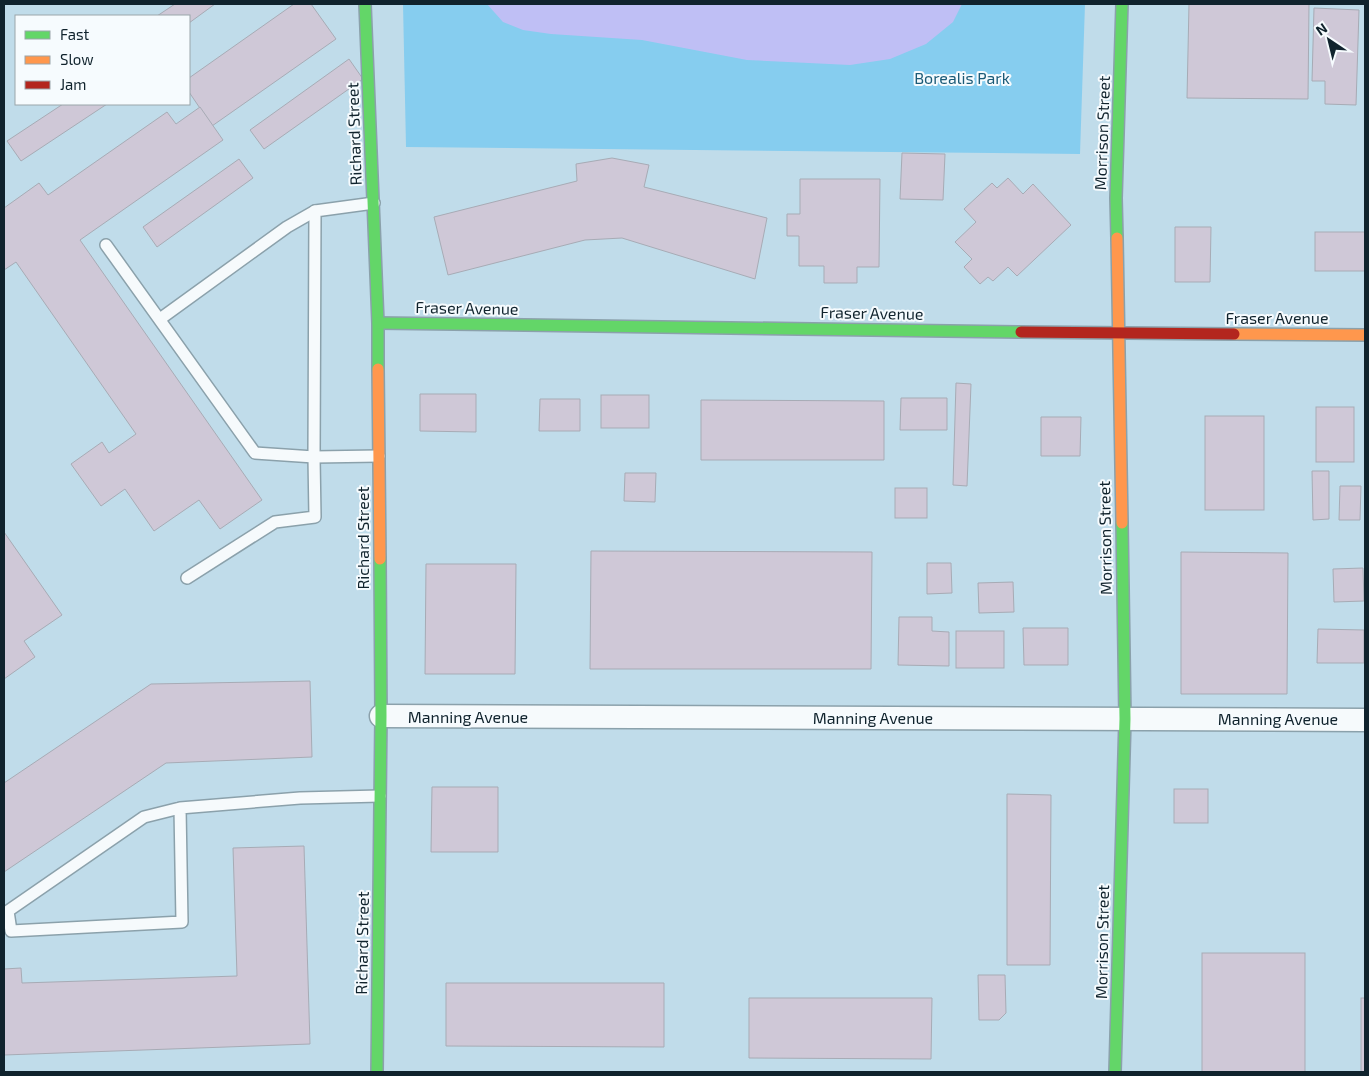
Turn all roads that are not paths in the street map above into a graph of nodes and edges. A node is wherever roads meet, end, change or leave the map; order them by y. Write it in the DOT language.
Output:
graph roads {
  1 [pos="365,4"];
  2 [pos="1122,4"];
  3 [pos="374,203"];
  4 [pos="316,211"];
  5 [pos="106,245"];
  6 [pos="160,319"];
  7 [pos="378,323"];
  8 [pos="1118,334"];
  9 [pos="1365,334"];
  10 [pos="379,456"];
  11 [pos="314,457"];
  12 [pos="188,578"];
  13 [pos="381,716"];
  14 [pos="1124,719"];
  15 [pos="1365,720"];
  16 [pos="380,796"];
  17 [pos="180,808"];
  18 [pos="376,1072"];
  19 [pos="1115,1072"];
  1 -- 3 [label="street, Richard Street"];
  2 -- 8 [label="street, Morrison Street"];
  3 -- 4 [label="lane"];
  3 -- 7 [label="street, Richard Street"];
  4 -- 6 [label="lane"];
  4 -- 11 [label="lane"];
  5 -- 6 [label="lane"];
  6 -- 11 [label="lane"];
  7 -- 8 [label="street, Fraser Avenue"];
  7 -- 10 [label="street, Richard Street"];
  8 -- 9 [label="street, Fraser Avenue"];
  8 -- 14 [label="street, Morrison Street"];
  10 -- 11 [label="lane"];
  10 -- 13 [label="street, Richard Street"];
  11 -- 12 [label="lane"];
  13 -- 14 [label="street, Manning Avenue"];
  13 -- 16 [label="street, Richard Street"];
  14 -- 15 [label="street, Manning Avenue"];
  14 -- 19 [label="street, Morrison Street"];
  16 -- 17 [label="lane"];
  16 -- 18 [label="street, Richard Street"];
  17 -- 17 [label="lane"];
}
